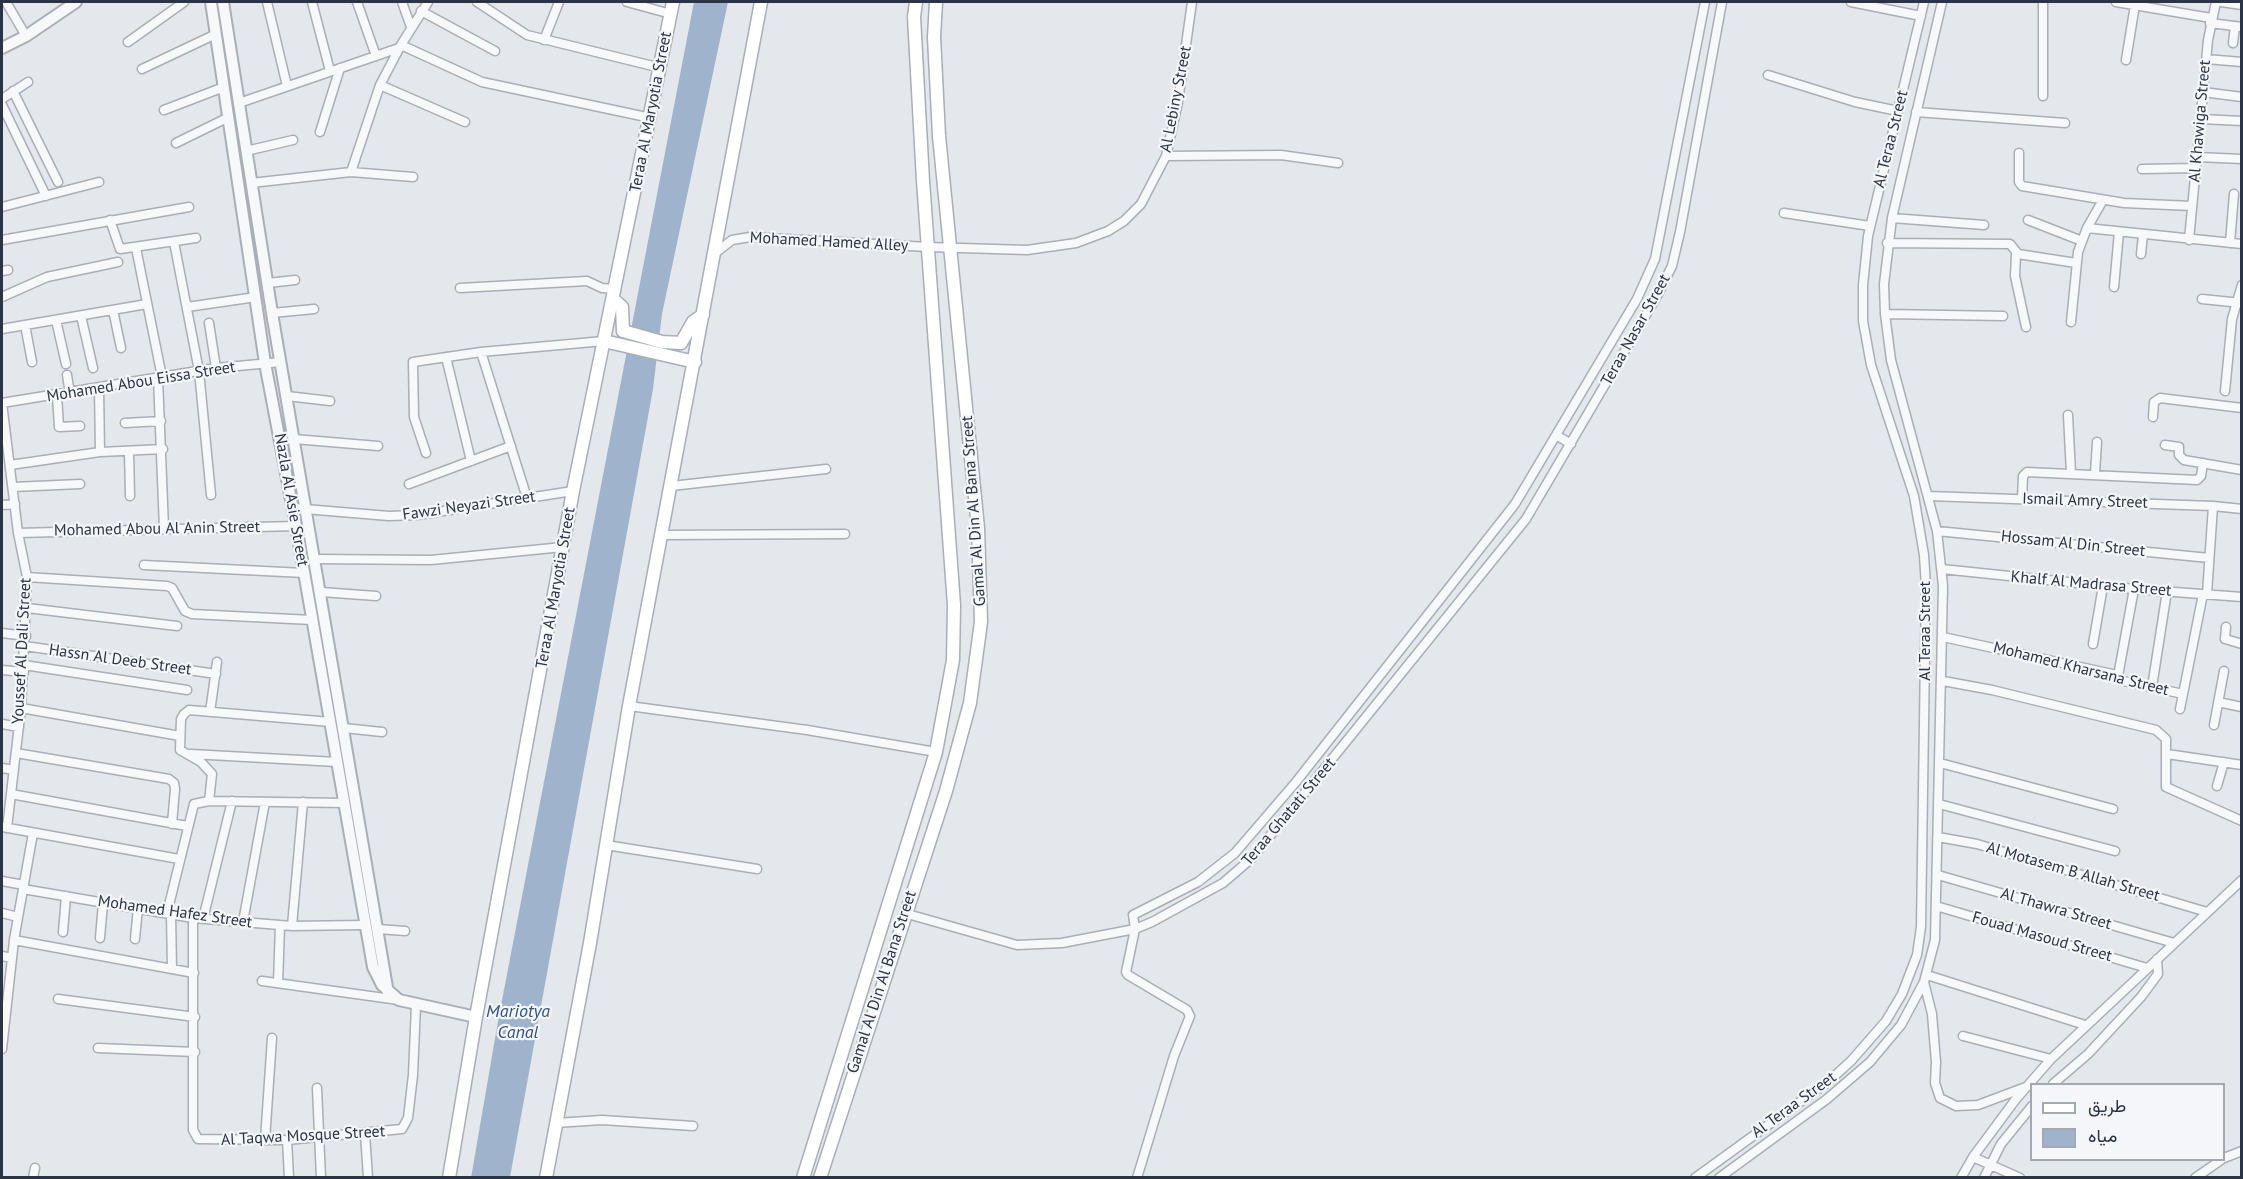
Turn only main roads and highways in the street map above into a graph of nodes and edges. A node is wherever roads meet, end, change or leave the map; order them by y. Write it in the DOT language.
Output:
graph roads {
  1 [pos="760,2"];
  2 [pos="916,2"];
  3 [pos="936,2"];
  4 [pos="672,8"];
  5 [pos="614,294"];
  6 [pos="703,315"];
  7 [pos="626,340"];
  8 [pos="604,341"];
  9 [pos="694,362"];
  10 [pos="449,1178"];
  11 [pos="546,1178"];
  12 [pos="803,1178"];
  13 [pos="820,1178"];
  1 -- 6 [label="main road"];
  2 -- 12 [label="main road, Gamal Al Din Al Bana Street"];
  3 -- 13 [label="main road, Gamal Al Din Al Bana Street"];
  4 -- 5 [label="main road, Teraa Al Maryotia Street"];
  5 -- 7 [label="main road"];
  5 -- 8 [label="main road, Teraa Al Maryotia Street"];
  6 -- 7 [label="main road"];
  6 -- 9 [label="main road"];
  7 -- 8 [label="main road"];
  7 -- 9 [label="main road"];
  8 -- 10 [label="main road, Teraa Al Maryotia Street"];
  9 -- 11 [label="main road"];
}
